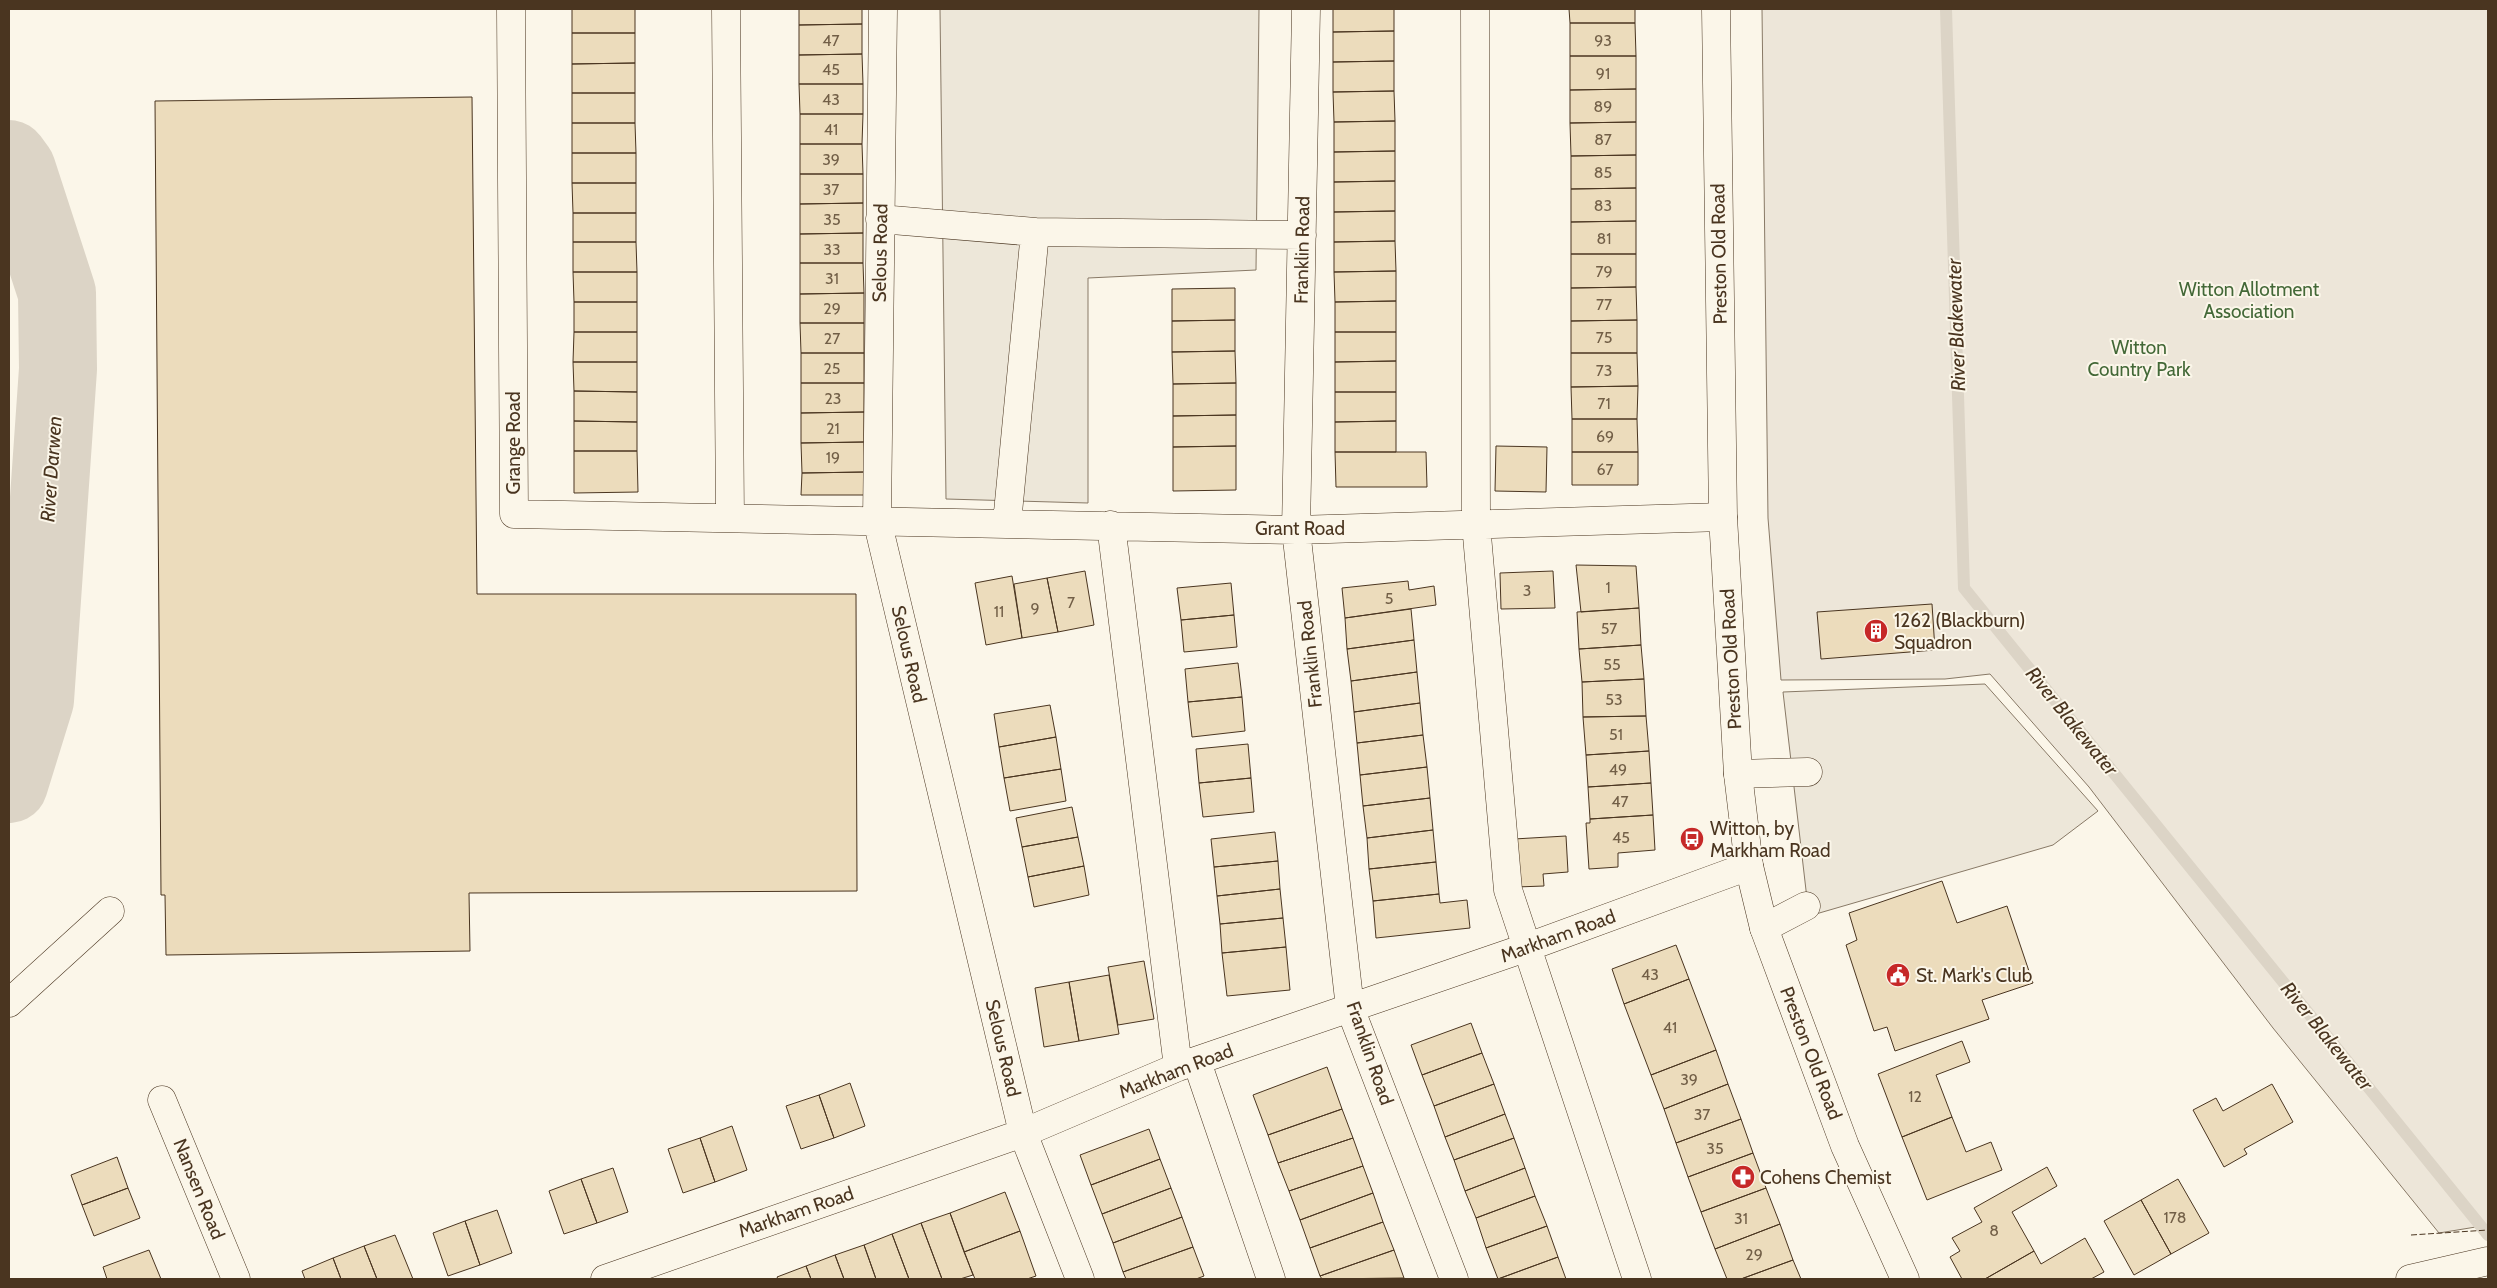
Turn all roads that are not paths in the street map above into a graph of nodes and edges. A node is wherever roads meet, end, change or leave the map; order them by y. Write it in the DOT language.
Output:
graph roads {
  1 [pos="511,9"];
  2 [pos="726,9"];
  3 [pos="882,9"];
  4 [pos="1306,9"];
  5 [pos="1475,9"];
  6 [pos="1716,9"];
  7 [pos="880,219"];
  8 [pos="1035,232"];
  9 [pos="1302,236"];
  10 [pos="1723,517"];
  11 [pos="730,518"];
  12 [pos="877,520"];
  13 [pos="1007,523"];
  14 [pos="1476,524"];
  15 [pos="1111,525"];
  16 [pos="1296,530"];
  17 [pos="1808,772"];
  18 [pos="1738,774"];
  19 [pos="1749,866"];
  20 [pos="1806,906"];
  21 [pos="110,911"];
  22 [pos="1764,928"];
  23 [pos="1525,948"];
  24 [pos="9,1003"];
  25 [pos="1350,1008"];
  26 [pos="1188,1065"];
  27 [pos="162,1100"];
  28 [pos="1023,1133"];
  29 [pos="2488,1262"];
  30 [pos="236,1279"];
  31 [pos="604,1279"];
  32 [pos="1080,1279"];
  33 [pos="1271,1279"];
  34 [pos="1454,1279"];
  35 [pos="1637,1279"];
  36 [pos="1905,1279"];
  37 [pos="2410,1279"];
  1 -- 11 [label="street, Grange Road"];
  2 -- 11 [label="street"];
  3 -- 7 [label="street, Selous Road"];
  4 -- 9 [label="street, Franklin Road"];
  5 -- 14 [label="street"];
  6 -- 10 [label="street, Preston Old Road"];
  7 -- 8 [label="street"];
  7 -- 12 [label="street, Selous Road"];
  8 -- 9 [label="street"];
  8 -- 13 [label="street"];
  9 -- 16 [label="street, Franklin Road"];
  10 -- 14 [label="street, Grant Road"];
  10 -- 18 [label="street, Preston Old Road"];
  11 -- 12 [label="street, Grange Road"];
  12 -- 13 [label="street, Grant Road"];
  12 -- 28 [label="street, Selous Road"];
  13 -- 15 [label="street, Grant Road"];
  14 -- 16 [label="street, Grant Road"];
  14 -- 23 [label="street"];
  15 -- 16 [label="street, Grant Road"];
  15 -- 26 [label="street"];
  16 -- 25 [label="street, Franklin Road"];
  17 -- 18 [label="street"];
  18 -- 19 [label="street, Preston Old Road"];
  19 -- 22 [label="street, Preston Old Road"];
  19 -- 23 [label="street, Markham Road"];
  20 -- 22 [label="street"];
  21 -- 24 [label="street"];
  22 -- 36 [label="street, Preston Old Road"];
  23 -- 25 [label="street, Markham Road"];
  23 -- 35 [label="street"];
  25 -- 26 [label="street, Markham Road"];
  25 -- 34 [label="street, Franklin Road"];
  26 -- 28 [label="street, Markham Road"];
  26 -- 33 [label="street"];
  27 -- 30 [label="street, Nansen Road"];
  28 -- 31 [label="street, Markham Road"];
  28 -- 32 [label="street, Selous Road"];
  29 -- 37 [label="street"];
}
